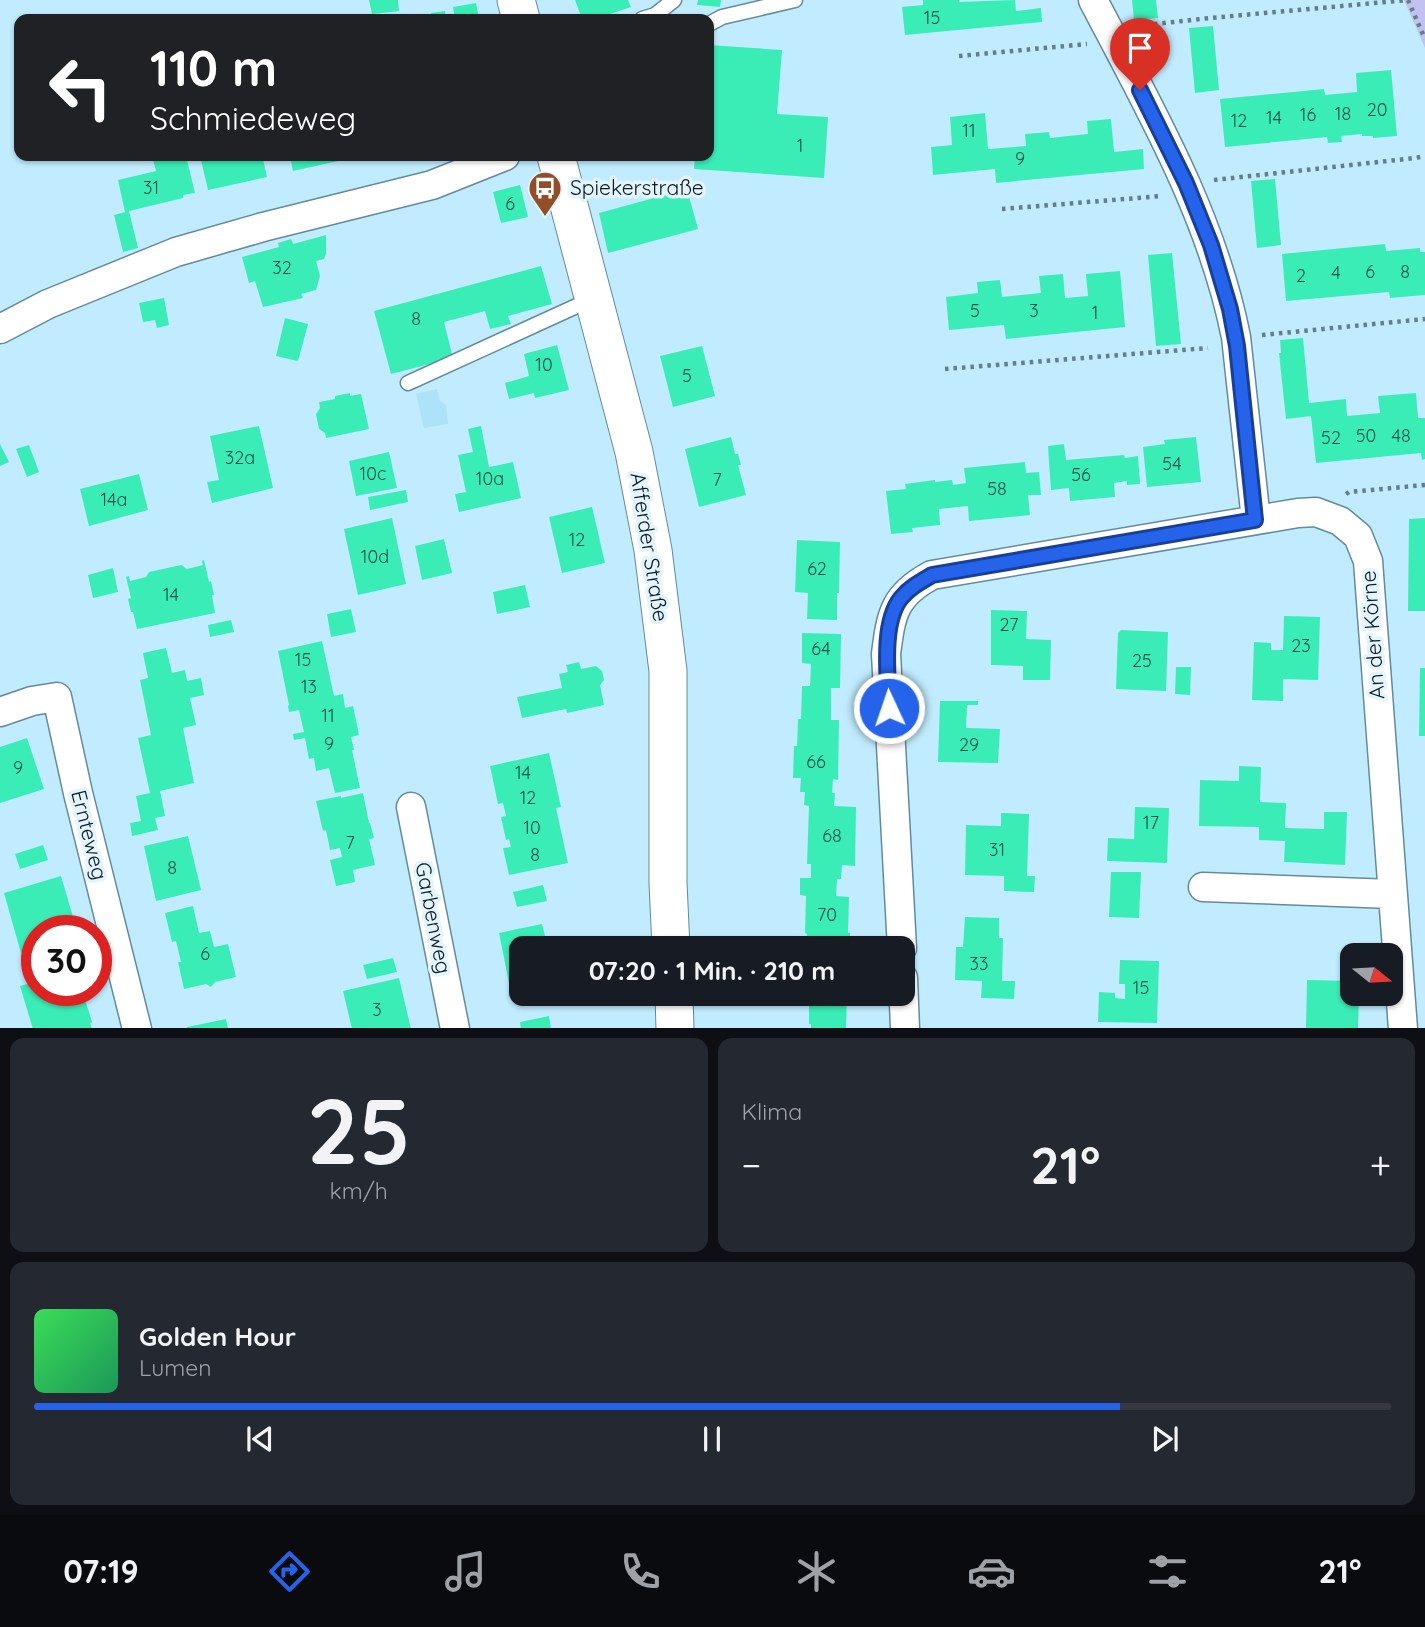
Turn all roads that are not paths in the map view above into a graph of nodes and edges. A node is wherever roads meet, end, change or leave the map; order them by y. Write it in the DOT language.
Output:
graph roads {
  1 [pos="674,0"];
  2 [pos="795,0"];
  3 [pos="1093,0"];
  4 [pos="656,14"];
  5 [pos="714,21"];
  6 [pos="492,161"];
  7 [pos="557,161"];
  8 [pos="593,298"];
  9 [pos="0,330"];
  10 [pos="408,383"];
  11 [pos="1255,520"];
  12 [pos="0,712"];
  13 [pos="411,807"];
  14 [pos="1203,887"];
  15 [pos="1392,894"];
  16 [pos="670,936"];
  17 [pos="900,936"];
  18 [pos="674,1006"];
  19 [pos="904,1006"];
  20 [pos="138,1028"];
  21 [pos="456,1028"];
  22 [pos="675,1028"];
  23 [pos="905,1028"];
  24 [pos="1403,1028"];
  1 -- 4 [label="lane"];
  2 -- 5 [label="lane"];
  3 -- 11 [label="street"];
  6 -- 9 [label="street"];
  7 -- 8 [label="street, Afferder Straße"];
  8 -- 10 [label="lane"];
  8 -- 16 [label="street, Afferder Straße"];
  11 -- 15 [label="street, An der Körne"];
  11 -- 17 [label="street"];
  12 -- 20 [label="street, Ernteweg"];
  13 -- 21 [label="street, Garbenweg"];
  14 -- 15 [label="street"];
  15 -- 24 [label="street, An der Körne"];
  18 -- 22 [label="street"];
  19 -- 23 [label="street"];
}
